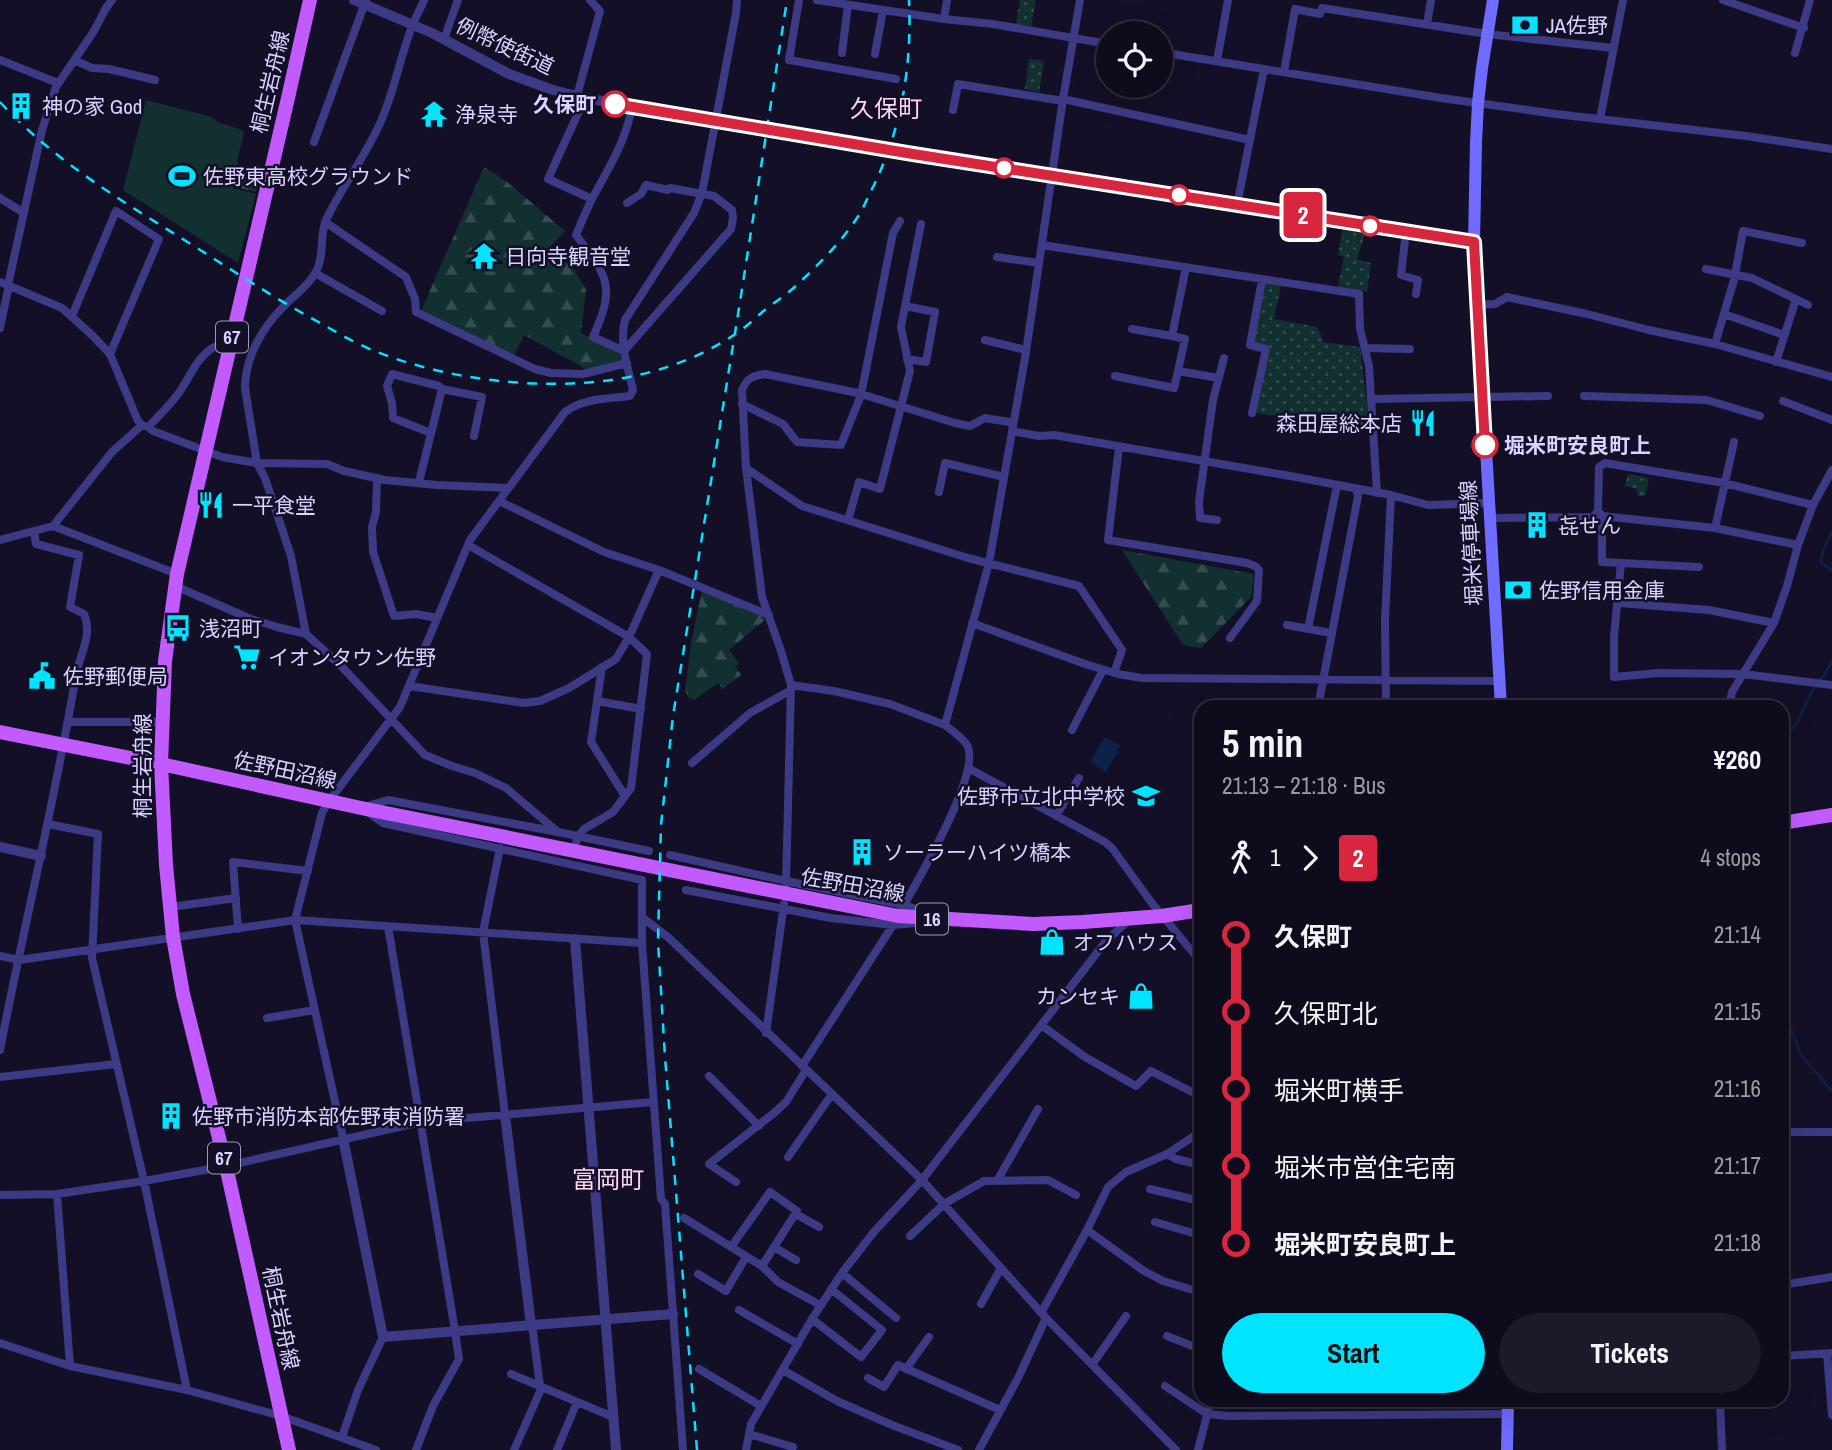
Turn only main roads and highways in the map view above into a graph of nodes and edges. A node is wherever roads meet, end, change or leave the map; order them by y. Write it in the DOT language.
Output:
graph roads {
  1 [pos="310,0"];
  2 [pos="1493,0"];
  3 [pos="1500,700"];
  4 [pos="0,732"];
  5 [pos="161,764"];
  6 [pos="1832,815"];
  7 [pos="1789,823"];
  8 [pos="1194,910"];
  9 [pos="1508,1407"];
  10 [pos="289,1450"];
  11 [pos="1507,1450"];
  1 -- 5 [label="main road, 桐生岩舟線 / 67"];
  2 -- 3 [label="main road, 堀米停車場線"];
  4 -- 5 [label="main road, 佐野田沼線"];
  5 -- 8 [label="main road, 佐野田沼線 / 16"];
  5 -- 10 [label="main road, 桐生岩舟線 / 67"];
  6 -- 7 [label="main road"];
  9 -- 11 [label="main road"];
}
